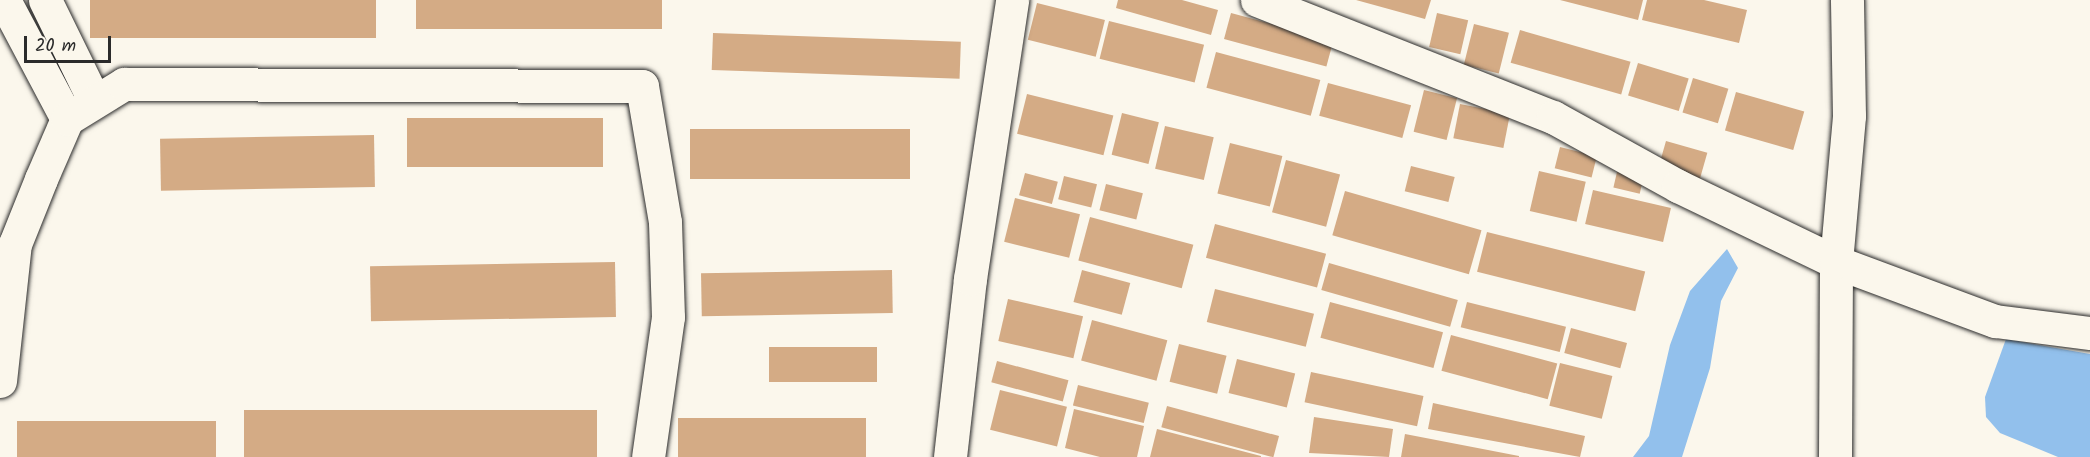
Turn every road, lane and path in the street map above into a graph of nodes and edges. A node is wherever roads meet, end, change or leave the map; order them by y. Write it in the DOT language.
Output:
graph roads {
  1 [pos="4,0"];
  2 [pos="45,0"];
  3 [pos="1012,0"];
  4 [pos="1257,0"];
  5 [pos="1846,0"];
  6 [pos="94,100"];
  7 [pos="67,119"];
  8 [pos="1836,262"];
  9 [pos="2090,333"];
  10 [pos="0,381"];
  11 [pos="648,457"];
  12 [pos="950,457"];
  13 [pos="1835,457"];
  1 -- 7 [label="street"];
  2 -- 6 [label="street"];
  3 -- 12 [label="street"];
  4 -- 8 [label="street"];
  5 -- 8 [label="street"];
  6 -- 7 [label="street"];
  6 -- 11 [label="street"];
  7 -- 10 [label="street"];
  8 -- 9 [label="street"];
  8 -- 13 [label="street"];
}
